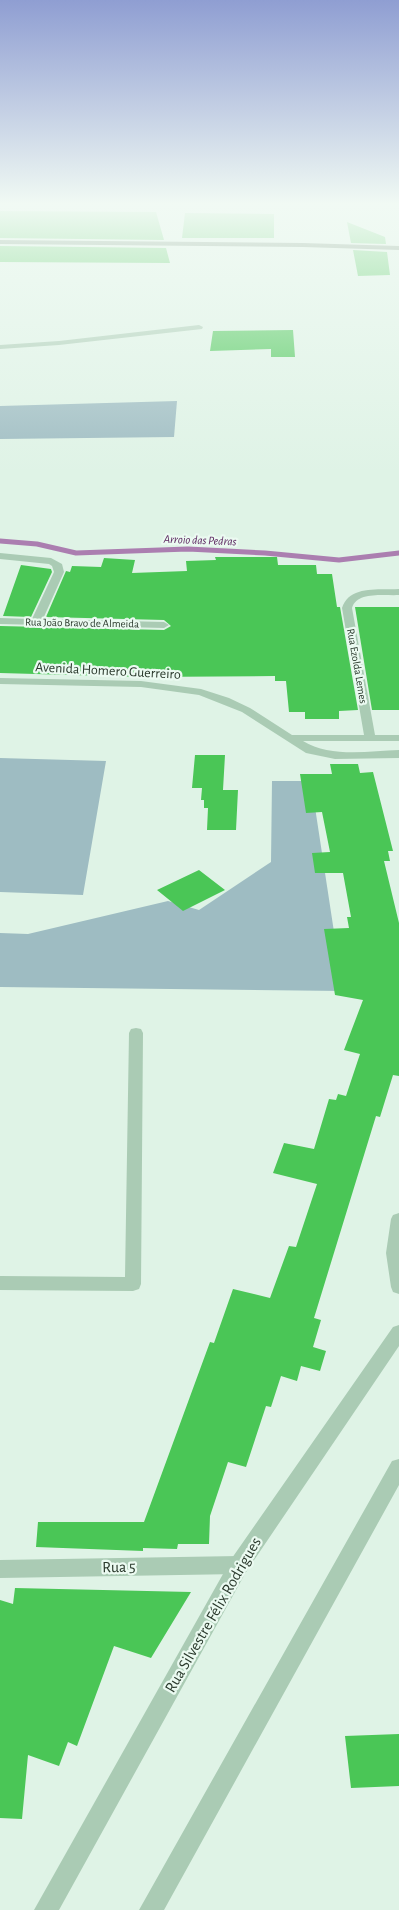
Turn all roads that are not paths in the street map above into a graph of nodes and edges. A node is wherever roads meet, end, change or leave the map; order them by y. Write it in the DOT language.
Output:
graph roads {
  1 [pos="199,328"];
  2 [pos="0,347"];
  3 [pos="0,556"];
  4 [pos="399,592"];
  5 [pos="0,621"];
  6 [pos="36,622"];
  7 [pos="164,625"];
  8 [pos="0,681"];
  9 [pos="292,738"];
  10 [pos="370,738"];
  11 [pos="399,738"];
  12 [pos="399,754"];
  13 [pos="136,1033"];
  14 [pos="399,1219"];
  15 [pos="0,1283"];
  16 [pos="399,1287"];
  17 [pos="399,1332"];
  18 [pos="399,1467"];
  19 [pos="238,1565"];
  20 [pos="0,1570"];
  21 [pos="46,1910"];
  22 [pos="151,1910"];
  1 -- 2 [label="street"];
  3 -- 6 [label="street"];
  4 -- 10 [label="street, Rua Ezolda Lemes"];
  5 -- 6 [label="street, Rua João Bravo de Almeida"];
  6 -- 7 [label="street, Rua João Bravo de Almeida"];
  8 -- 9 [label="street, Avenida Homero Guerreiro"];
  9 -- 10 [label="street"];
  9 -- 12 [label="street, Avenida Homero Guerreiro"];
  10 -- 11 [label="street"];
  13 -- 15 [label="street"];
  14 -- 16 [label="street"];
  17 -- 19 [label="street, Rua Silvestre Félix Rodrigues"];
  18 -- 22 [label="street"];
  19 -- 20 [label="street, Rua 5"];
  19 -- 21 [label="street, Rua Silvestre Félix Rodrigues"];
}
